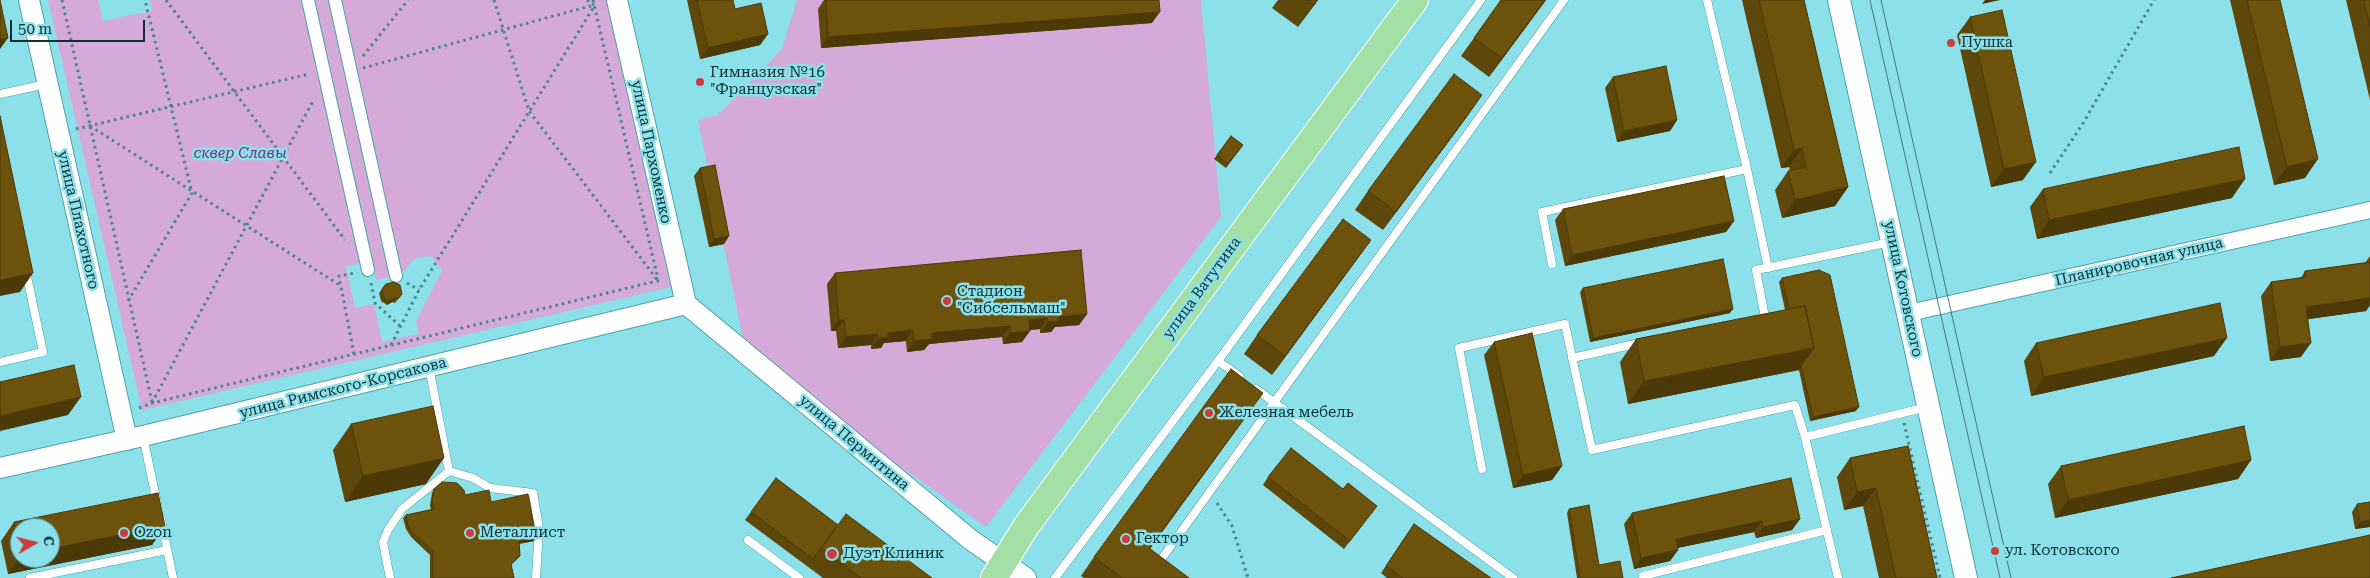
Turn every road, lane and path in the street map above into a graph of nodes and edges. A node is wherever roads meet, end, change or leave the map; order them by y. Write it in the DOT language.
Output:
graph roads {
  1 [pos="29,0"];
  2 [pos="62,0"];
  3 [pos="145,0"];
  4 [pos="166,0"];
  5 [pos="308,0"];
  6 [pos="335,0"];
  7 [pos="408,0"];
  8 [pos="494,0"];
  9 [pos="587,0"];
  10 [pos="593,0"];
  11 [pos="1415,0"];
  12 [pos="1481,0"];
  13 [pos="1564,0"];
  14 [pos="1707,0"];
  15 [pos="1839,0"];
  16 [pos="2154,0"];
  17 [pos="610,1"];
  18 [pos="594,5"];
  19 [pos="502,29"];
  20 [pos="351,71"];
  21 [pos="325,73"];
  22 [pos="48,84"];
  23 [pos="236,92"];
  24 [pos="0,94"];
  25 [pos="170,108"];
  26 [pos="529,111"];
  27 [pos="90,126"];
  28 [pos="76,129"];
  29 [pos="284,156"];
  30 [pos="1747,169"];
  31 [pos="2050,173"];
  32 [pos="192,193"];
  33 [pos="2370,210"];
  34 [pos="248,225"];
  35 [pos="1893,241"];
  36 [pos="1552,264"];
  37 [pos="676,265"];
  38 [pos="25,266"];
  39 [pos="1768,268"];
  40 [pos="368,270"];
  41 [pos="396,276"];
  42 [pos="659,282"];
  43 [pos="341,286"];
  44 [pos="128,302"];
  45 [pos="686,304"];
  46 [pos="1908,314"];
  47 [pos="1755,319"];
  48 [pos="400,326"];
  49 [pos="1647,342"];
  50 [pos="390,345"];
  51 [pos="354,354"];
  52 [pos="1572,358"];
  53 [pos="1218,361"];
  54 [pos="0,362"];
  55 [pos="429,367"];
  56 [pos="1242,379"];
  57 [pos="1250,385"];
  58 [pos="152,402"];
  59 [pos="1274,403"];
  60 [pos="1929,406"];
  61 [pos="1902,413"];
  62 [pos="122,415"];
  63 [pos="1806,437"];
  64 [pos="135,438"];
  65 [pos="0,468"];
  66 [pos="1482,469"];
  67 [pos="449,471"];
  68 [pos="1207,496"];
  69 [pos="1827,530"];
  70 [pos="748,540"];
  71 [pos="167,550"];
  72 [pos="1168,567"];
  73 [pos="999,570"];
  74 [pos="1643,576"];
  75 [pos="30,578"];
  76 [pos="173,578"];
  77 [pos="390,578"];
  78 [pos="536,578"];
  79 [pos="799,578"];
  80 [pos="1026,578"];
  81 [pos="1055,578"];
  82 [pos="1248,578"];
  83 [pos="1513,578"];
  84 [pos="1838,578"];
  85 [pos="1940,578"];
  86 [pos="1966,578"];
  1 -- 22 [label="street, улица Плахотного"];
  2 -- 27 [label="path"];
  3 -- 25 [label="path"];
  4 -- 23 [label="path"];
  5 -- 21 [label="street"];
  6 -- 20 [label="street"];
  7 -- 20 [label="path"];
  8 -- 19 [label="path"];
  9 -- 18 [label="path"];
  10 -- 18 [label="path"];
  11 -- 73 [label="main road, улица Ватутина"];
  12 -- 53 [label="lane"];
  13 -- 59 [label="lane"];
  14 -- 30 [label="lane"];
  15 -- 35 [label="main road, улица Котовского"];
  16 -- 31 [label="path"];
  17 -- 18 [label="path"];
  17 -- 37 [label="street, улица Пархоменко"];
  18 -- 19 [label="path"];
  18 -- 26 [label="path"];
  18 -- 42 [label="path"];
  19 -- 20 [label="path"];
  19 -- 26 [label="path"];
  20 -- 41 [label="street"];
  21 -- 23 [label="path"];
  21 -- 29 [label="path"];
  21 -- 40 [label="street"];
  22 -- 24 [label="lane"];
  22 -- 62 [label="street, улица Плахотного"];
  23 -- 25 [label="path"];
  23 -- 29 [label="path"];
  25 -- 27 [label="path"];
  25 -- 32 [label="path"];
  26 -- 42 [label="path"];
  26 -- 48 [label="path"];
  27 -- 28 [label="path"];
  27 -- 32 [label="path"];
  27 -- 44 [label="path"];
  29 -- 34 [label="path"];
  29 -- 40 [label="path"];
  30 -- 36 [label="lane"];
  30 -- 39 [label="lane"];
  32 -- 34 [label="path"];
  32 -- 44 [label="path"];
  33 -- 46 [label="street, Планировочная улица"];
  34 -- 43 [label="path"];
  34 -- 58 [label="path"];
  35 -- 39 [label="lane"];
  35 -- 46 [label="main road, улица Котовского"];
  37 -- 42 [label="path"];
  37 -- 45 [label="street, улица Пархоменко"];
  38 -- 54 [label="lane"];
  39 -- 47 [label="lane"];
  40 -- 43 [label="path"];
  40 -- 48 [label="path"];
  42 -- 50 [label="path"];
  43 -- 51 [label="path"];
  44 -- 58 [label="path"];
  45 -- 55 [label="street, улица Римского-Корсакова"];
  45 -- 73 [label="street, улица Пермитина"];
  46 -- 60 [label="main road, улица Котовского"];
  48 -- 50 [label="path"];
  49 -- 52 [label="lane"];
  50 -- 51 [label="path"];
  51 -- 58 [label="path"];
  52 -- 63 [label="lane"];
  52 -- 66 [label="lane"];
  53 -- 56 [label="lane"];
  53 -- 81 [label="lane"];
  55 -- 64 [label="street, улица Римского-Корсакова"];
  55 -- 67 [label="lane"];
  57 -- 59 [label="lane"];
  58 -- 62 [label="path"];
  59 -- 68 [label="lane"];
  59 -- 83 [label="lane"];
  60 -- 61 [label="lane"];
  60 -- 86 [label="main road, улица Котовского"];
  61 -- 63 [label="lane"];
  61 -- 85 [label="path"];
  62 -- 64 [label="street, улица Плахотного"];
  63 -- 69 [label="lane"];
  64 -- 65 [label="street, улица Римского-Корсакова"];
  64 -- 71 [label="lane"];
  67 -- 77 [label="lane"];
  67 -- 78 [label="lane"];
  68 -- 72 [label="lane"];
  68 -- 82 [label="path"];
  69 -- 74 [label="lane"];
  69 -- 84 [label="lane"];
  70 -- 79 [label="lane"];
  71 -- 75 [label="lane"];
  71 -- 76 [label="lane"];
  73 -- 80 [label="street, улица Пермитина"];
}
